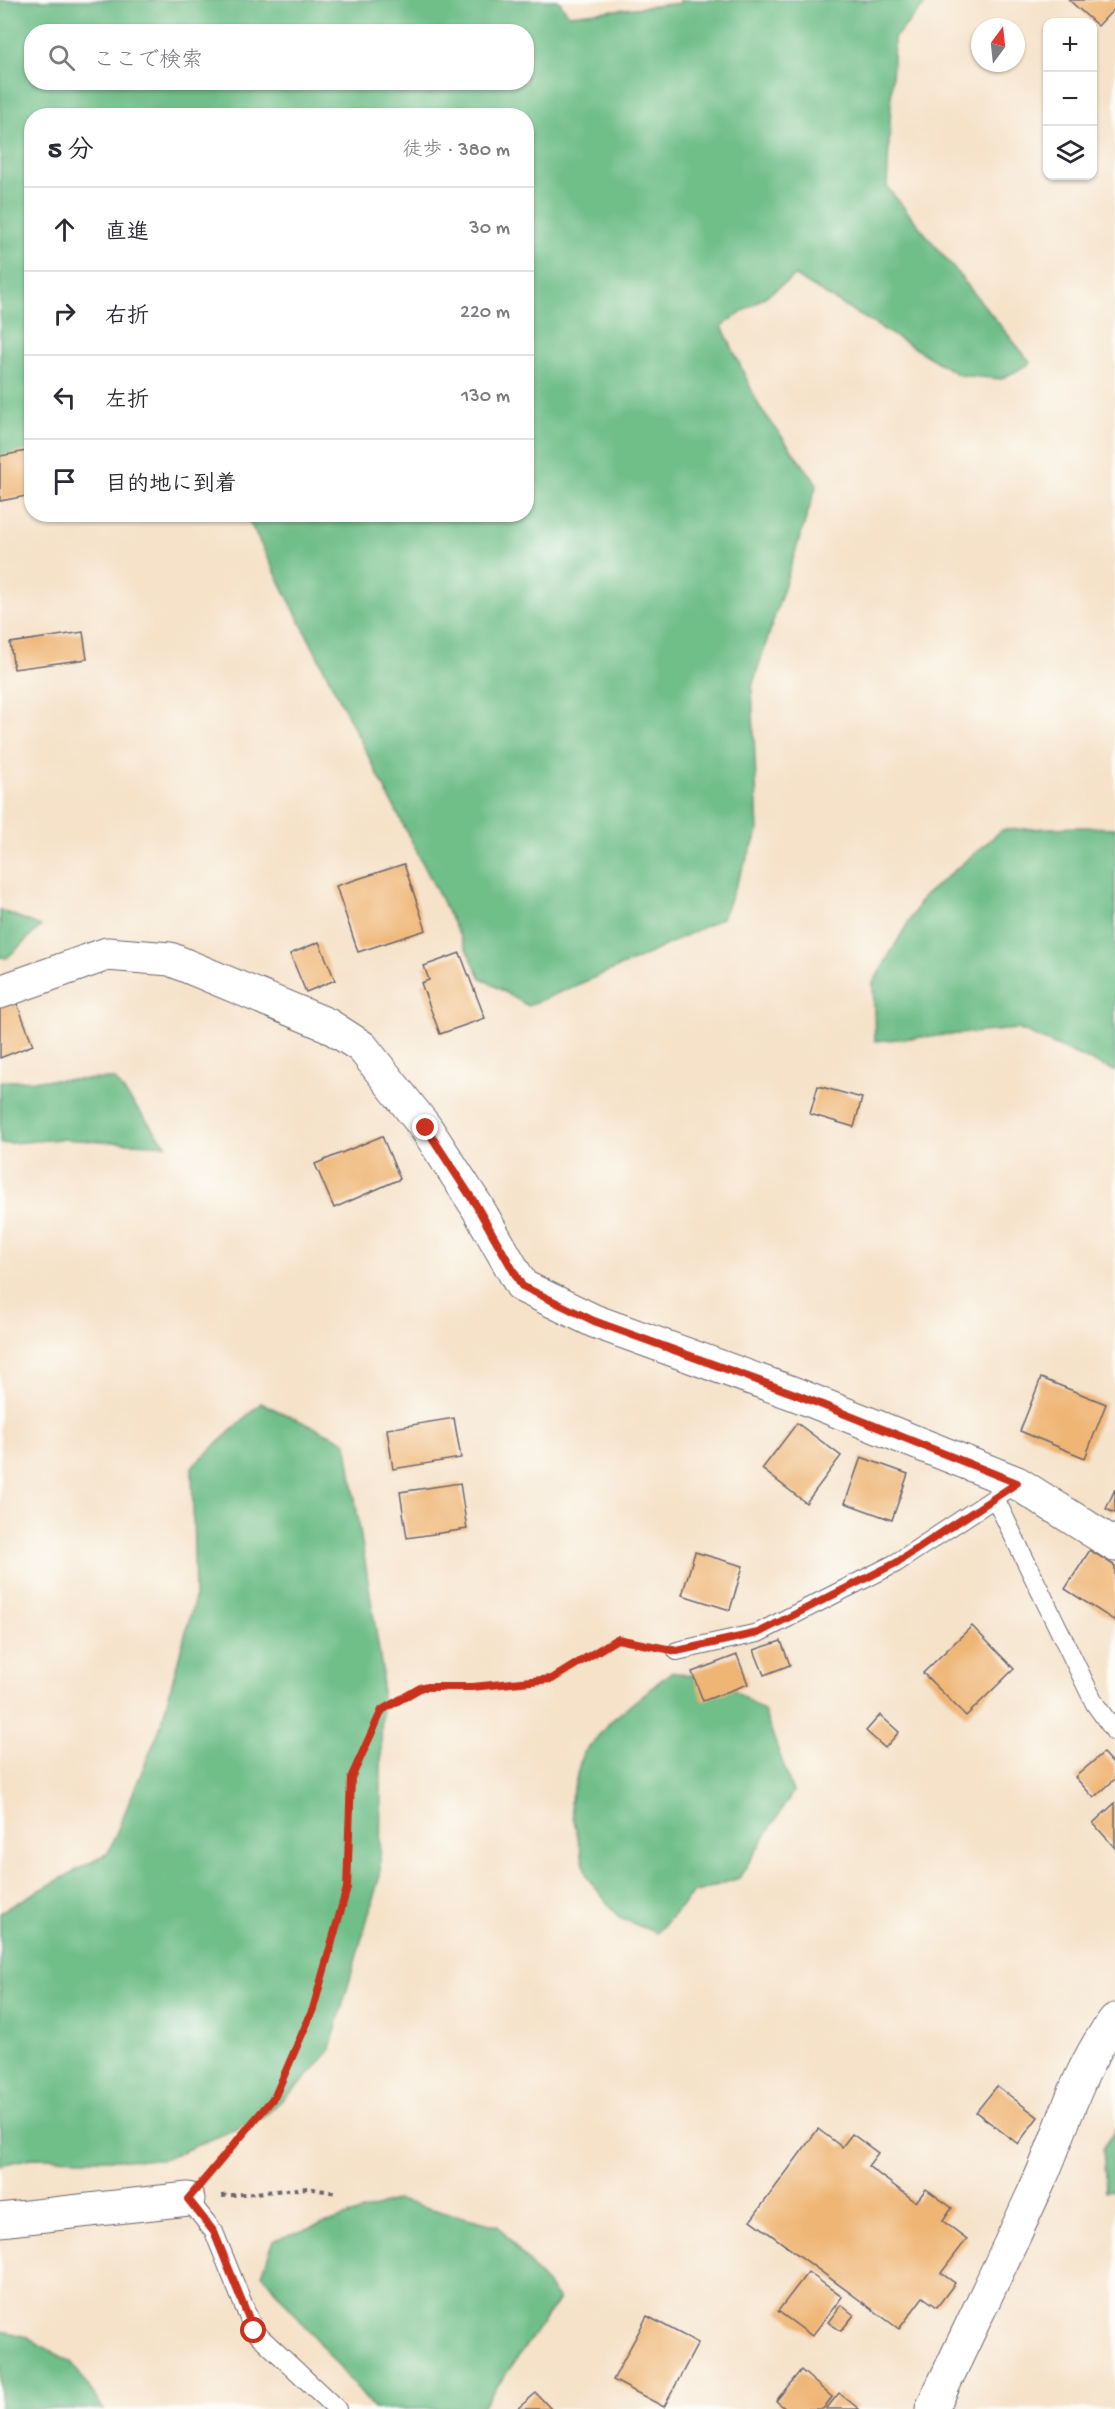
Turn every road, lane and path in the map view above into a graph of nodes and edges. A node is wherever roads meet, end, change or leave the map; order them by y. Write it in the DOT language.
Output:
graph roads {
  1 [pos="0,992"];
  2 [pos="1006,1490"];
  3 [pos="1115,1545"];
  4 [pos="677,1651"];
  5 [pos="1115,1732"];
  6 [pos="1115,2020"];
  7 [pos="336,2193"];
  8 [pos="188,2199"];
  9 [pos="0,2220"];
  10 [pos="337,2409"];
  11 [pos="932,2409"];
  1 -- 2 [label="street"];
  2 -- 3 [label="street"];
  2 -- 4 [label="lane"];
  2 -- 5 [label="lane"];
  4 -- 8 [label="path"];
  6 -- 11 [label="street"];
  7 -- 8 [label="path"];
  8 -- 9 [label="street"];
  8 -- 10 [label="lane"];
}
